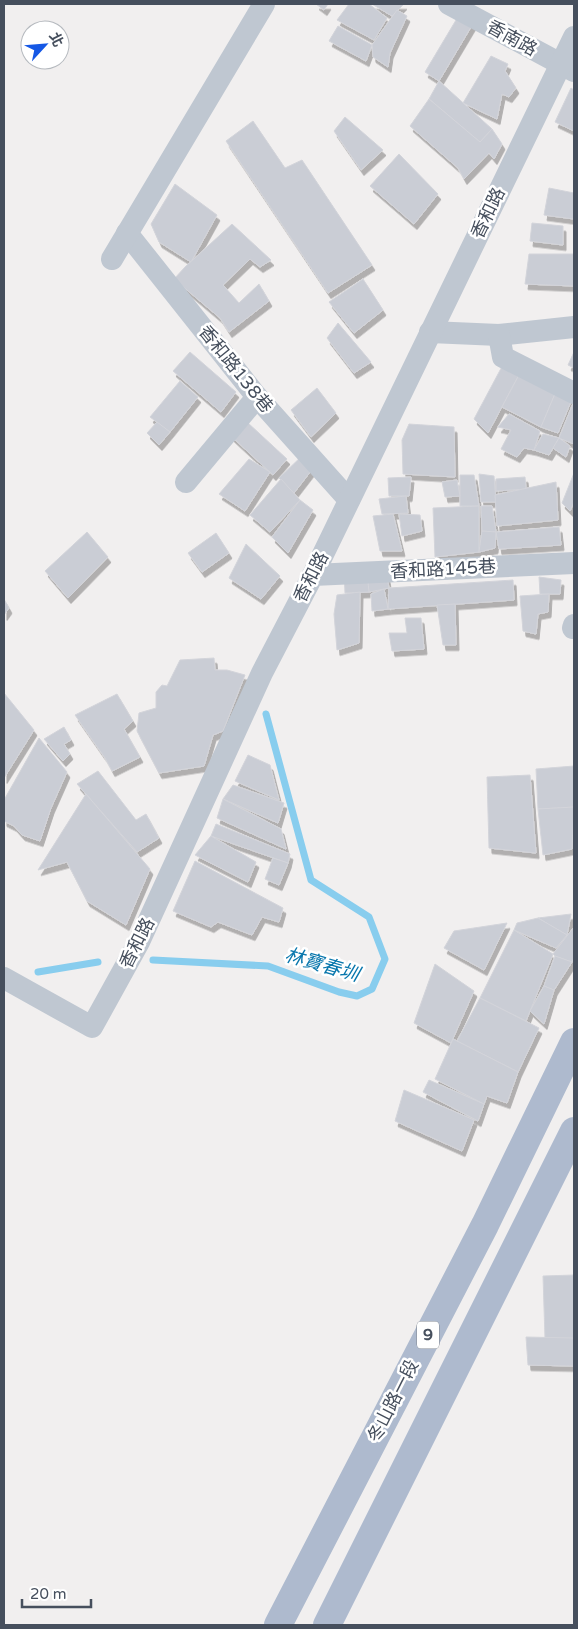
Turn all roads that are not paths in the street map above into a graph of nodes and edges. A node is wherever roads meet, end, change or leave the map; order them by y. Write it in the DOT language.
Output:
graph roads {
  1 [pos="264,4"];
  2 [pos="449,4"];
  3 [pos="574,37"];
  4 [pos="567,68"];
  5 [pos="127,233"];
  6 [pos="112,259"];
  7 [pos="574,327"];
  8 [pos="430,332"];
  9 [pos="499,335"];
  10 [pos="574,393"];
  11 [pos="257,397"];
  12 [pos="186,482"];
  13 [pos="349,500"];
  14 [pos="574,563"];
  15 [pos="313,575"];
  16 [pos="4,978"];
  17 [pos="574,1042"];
  18 [pos="574,1131"];
  19 [pos="484,1225"];
  20 [pos="518,1244"];
  21 [pos="279,1625"];
  22 [pos="327,1625"];
  1 -- 5 [label="street"];
  2 -- 4 [label="street, 香南路"];
  3 -- 4 [label="street, 香和路"];
  4 -- 8 [label="street, 香和路"];
  5 -- 6 [label="street"];
  5 -- 11 [label="street, 香和路138巷"];
  7 -- 9 [label="street"];
  8 -- 9 [label="street"];
  8 -- 13 [label="street, 香和路"];
  9 -- 10 [label="street"];
  11 -- 12 [label="street"];
  11 -- 13 [label="street, 香和路138巷"];
  13 -- 15 [label="street, 香和路"];
  14 -- 15 [label="street, 香和路145巷"];
  15 -- 16 [label="street, 香和路"];
  17 -- 19 [label="main road, 冬山路一段 / 9"];
  18 -- 20 [label="main road, 9"];
  19 -- 20 [label="main road"];
  19 -- 21 [label="main road, 冬山路一段 / 9"];
  20 -- 22 [label="main road, 9"];
}
